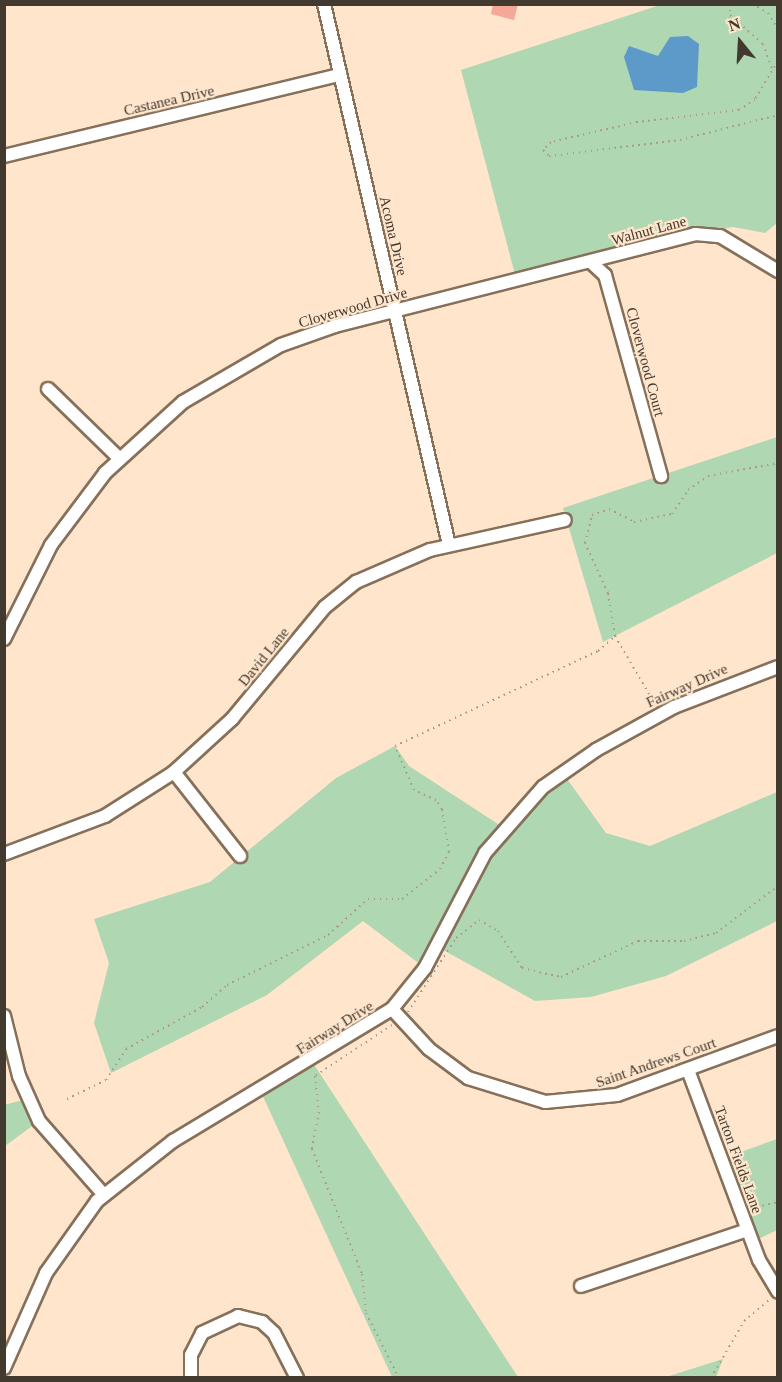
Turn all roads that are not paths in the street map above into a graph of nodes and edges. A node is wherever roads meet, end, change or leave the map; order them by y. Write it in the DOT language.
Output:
graph roads {
  1 [pos="324,4"];
  2 [pos="340,75"];
  3 [pos="4,156"];
  4 [pos="592,263"];
  5 [pos="777,271"];
  6 [pos="395,310"];
  7 [pos="48,389"];
  8 [pos="119,458"];
  9 [pos="661,476"];
  10 [pos="565,520"];
  11 [pos="449,545"];
  12 [pos="4,639"];
  13 [pos="777,667"];
  14 [pos="174,772"];
  15 [pos="4,854"];
  16 [pos="240,856"];
  17 [pos="392,1009"];
  18 [pos="4,1017"];
  19 [pos="777,1036"];
  20 [pos="688,1070"];
  21 [pos="104,1195"];
  22 [pos="747,1230"];
  23 [pos="581,1286"];
  24 [pos="777,1292"];
  25 [pos="4,1368"];
  26 [pos="191,1377"];
  27 [pos="297,1377"];
  1 -- 2 [label="street, Acoma Drive"];
  2 -- 3 [label="street, Castanea Drive"];
  2 -- 6 [label="street, Acoma Drive"];
  4 -- 5 [label="street, Walnut Lane"];
  4 -- 6 [label="street, Cloverwood Drive"];
  4 -- 9 [label="street, Cloverwood Court"];
  6 -- 8 [label="street, Cloverwood Drive"];
  6 -- 11 [label="street, Acoma Drive"];
  7 -- 8 [label="street"];
  8 -- 12 [label="street, Cloverwood Drive"];
  10 -- 11 [label="street, David Lane"];
  11 -- 14 [label="street, David Lane"];
  13 -- 17 [label="street, Fairway Drive"];
  14 -- 15 [label="street, David Lane"];
  14 -- 16 [label="street"];
  17 -- 20 [label="street, Saint Andrews Court"];
  17 -- 21 [label="street, Fairway Drive"];
  18 -- 21 [label="street"];
  19 -- 20 [label="street, Saint Andrews Court"];
  20 -- 22 [label="street, Tarton Fields Lane"];
  21 -- 25 [label="street, Fairway Drive"];
  22 -- 23 [label="street"];
  22 -- 24 [label="street, Tarton Fields Lane"];
  26 -- 27 [label="street"];
}
